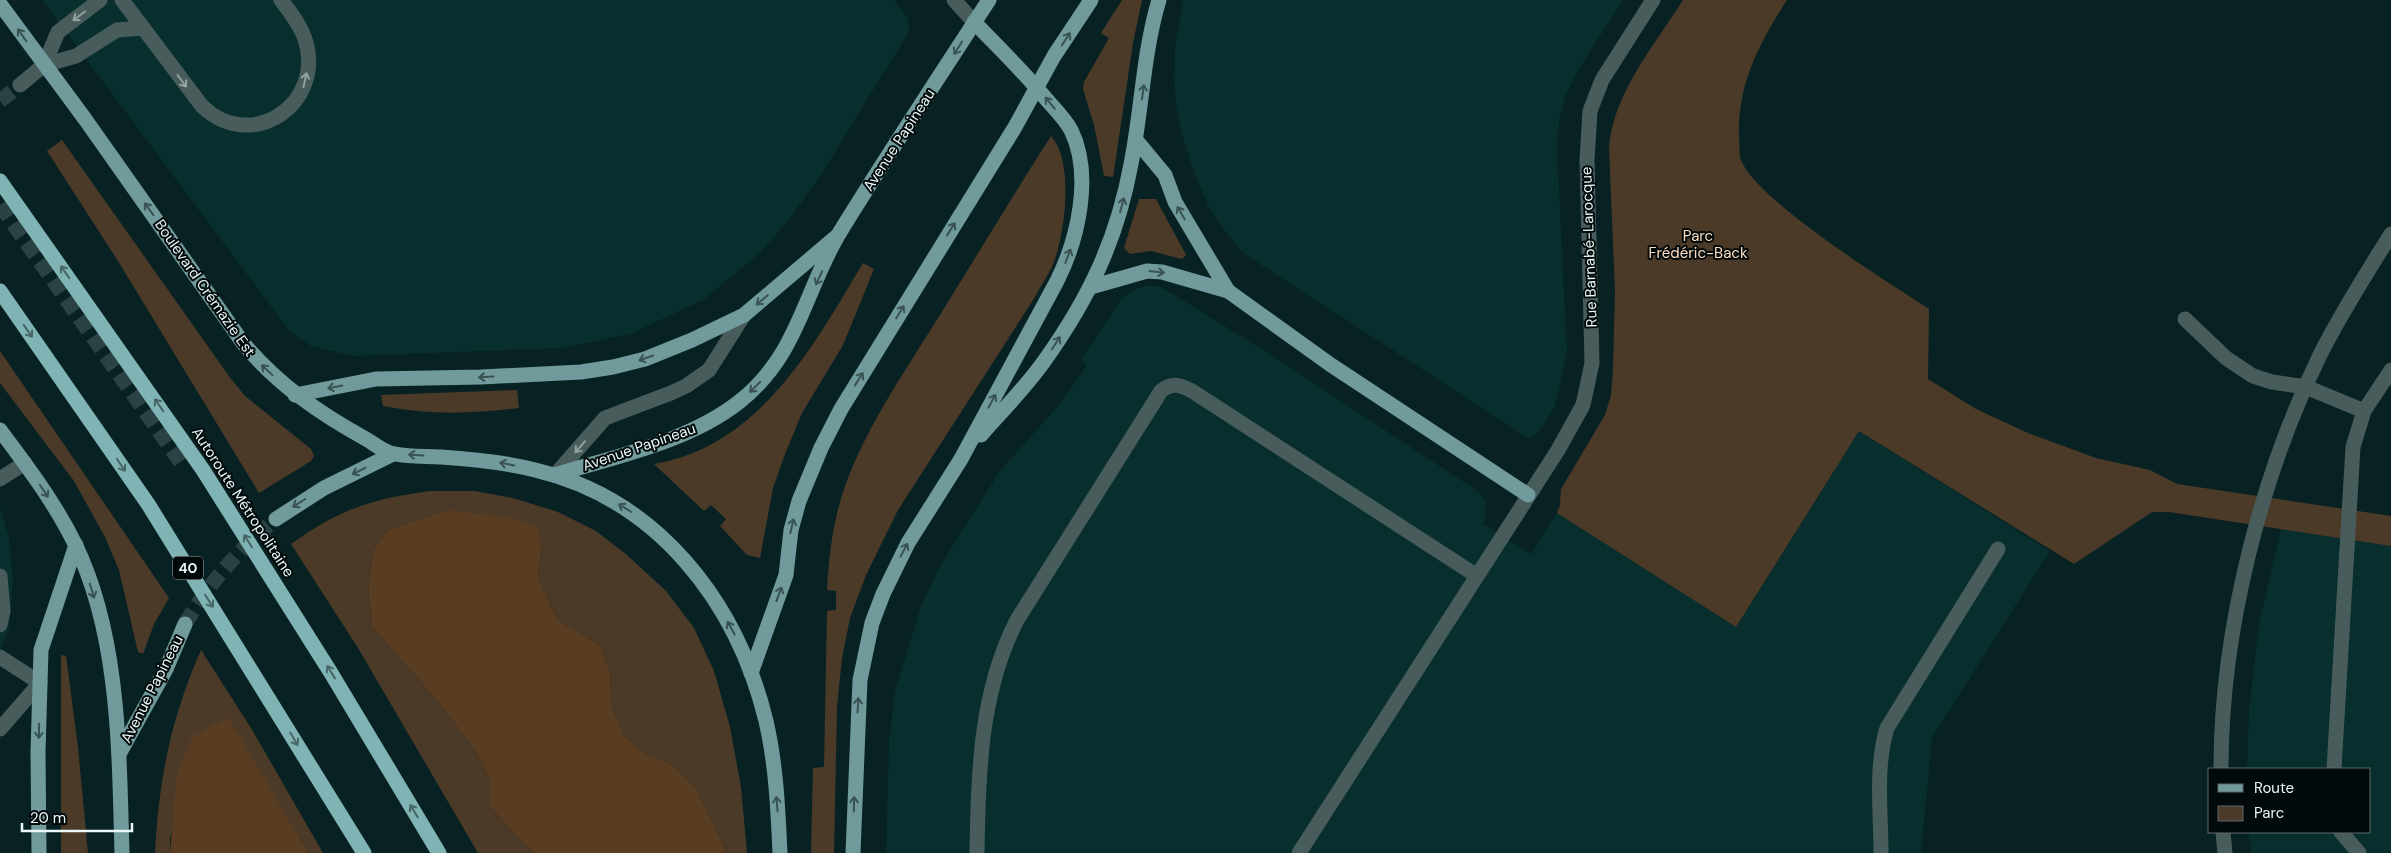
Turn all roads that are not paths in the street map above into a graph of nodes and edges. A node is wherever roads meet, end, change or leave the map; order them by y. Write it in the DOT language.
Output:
graph roads {
  1 [pos="100,0"];
  2 [pos="122,0"];
  3 [pos="281,0"];
  4 [pos="954,0"];
  5 [pos="989,0"];
  6 [pos="1091,0"];
  7 [pos="1158,0"];
  8 [pos="1653,0"];
  9 [pos="0,4"];
  10 [pos="974,22"];
  11 [pos="142,28"];
  12 [pos="44,65"];
  13 [pos="20,86"];
  14 [pos="1037,87"];
  15 [pos="1136,140"];
  16 [pos="0,181"];
  17 [pos="839,234"];
  18 [pos="2391,234"];
  19 [pos="1091,287"];
  20 [pos="0,291"];
  21 [pos="1228,291"];
  22 [pos="744,315"];
  23 [pos="2186,319"];
  24 [pos="2391,370"];
  25 [pos="2306,387"];
  26 [pos="295,395"];
  27 [pos="2364,411"];
  28 [pos="0,430"];
  29 [pos="393,454"];
  30 [pos="961,459"];
  31 [pos="24,463"];
  32 [pos="555,476"];
  33 [pos="0,479"];
  34 [pos="1528,496"];
  35 [pos="276,520"];
  36 [pos="76,545"];
  37 [pos="1998,549"];
  38 [pos="0,576"];
  39 [pos="1477,576"];
  40 [pos="185,624"];
  41 [pos="0,625"];
  42 [pos="0,657"];
  43 [pos="751,673"];
  44 [pos="40,683"];
  45 [pos="0,729"];
  46 [pos="118,754"];
  47 [pos="2221,768"];
  48 [pos="2334,768"];
  49 [pos="2223,833"];
  50 [pos="2342,833"];
  51 [pos="39,853"];
  52 [pos="122,853"];
  53 [pos="364,853"];
  54 [pos="439,853"];
  55 [pos="780,853"];
  56 [pos="853,853"];
  57 [pos="977,853"];
  58 [pos="1299,853"];
  59 [pos="1881,853"];
  60 [pos="2225,853"];
  61 [pos="2359,853"];
  1 -- 12 [label="street, one-way"];
  2 -- 11 [label="street"];
  11 -- 3 [label="street, one-way"];
  4 -- 10 [label="street"];
  5 -- 10 [label="main road, Avenue Papineau"];
  14 -- 6 [label="main road, one-way"];
  15 -- 7 [label="main road, one-way"];
  8 -- 34 [label="street, Rue Barnabé-Larocque"];
  12 -- 9 [label="main road, Boulevard Crémazie Est, one-way"];
  10 -- 14 [label="main road"];
  10 -- 17 [label="main road, Avenue Papineau, one-way"];
  11 -- 12 [label="street"];
  12 -- 13 [label="street"];
  26 -- 12 [label="main road, Boulevard Crémazie Est, one-way"];
  30 -- 14 [label="main road, one-way"];
  43 -- 14 [label="main road, one-way"];
  19 -- 15 [label="main road, one-way"];
  21 -- 15 [label="main road, one-way"];
  54 -- 16 [label="highway, Autoroute Métropolitaine, one-way"];
  17 -- 22 [label="main road, one-way"];
  17 -- 32 [label="main road, Avenue Papineau, one-way"];
  18 -- 25 [label="street"];
  19 -- 21 [label="main road, one-way"];
  30 -- 19 [label="main road, one-way"];
  20 -- 53 [label="highway, 40, one-way"];
  21 -- 34 [label="main road"];
  22 -- 26 [label="main road, one-way"];
  22 -- 32 [label="street, Avenue Papineau, one-way"];
  23 -- 25 [label="street"];
  24 -- 27 [label="street"];
  25 -- 27 [label="street"];
  25 -- 47 [label="street"];
  26 -- 29 [label="main road, Boulevard Crémazie Est"];
  27 -- 48 [label="street"];
  28 -- 31 [label="main road"];
  32 -- 29 [label="main road, Boulevard Crémazie Est, one-way"];
  29 -- 35 [label="main road, one-way"];
  56 -- 30 [label="main road, one-way"];
  31 -- 33 [label="street"];
  31 -- 36 [label="main road, one-way"];
  43 -- 32 [label="main road, Boulevard Crémazie Est, one-way"];
  34 -- 39 [label="street, Rue Barnabé-Larocque"];
  36 -- 44 [label="main road"];
  36 -- 46 [label="main road, one-way"];
  37 -- 59 [label="street"];
  38 -- 41 [label="street"];
  39 -- 57 [label="street"];
  39 -- 58 [label="street, Rue Barnabé-Larocque"];
  40 -- 46 [label="main road, Avenue Papineau"];
  42 -- 44 [label="street"];
  55 -- 43 [label="main road, Boulevard Crémazie Est, one-way"];
  44 -- 45 [label="street"];
  44 -- 51 [label="main road, one-way"];
  46 -- 52 [label="main road"];
  49 -- 60 [label="street"];
  50 -- 61 [label="street"];
}
